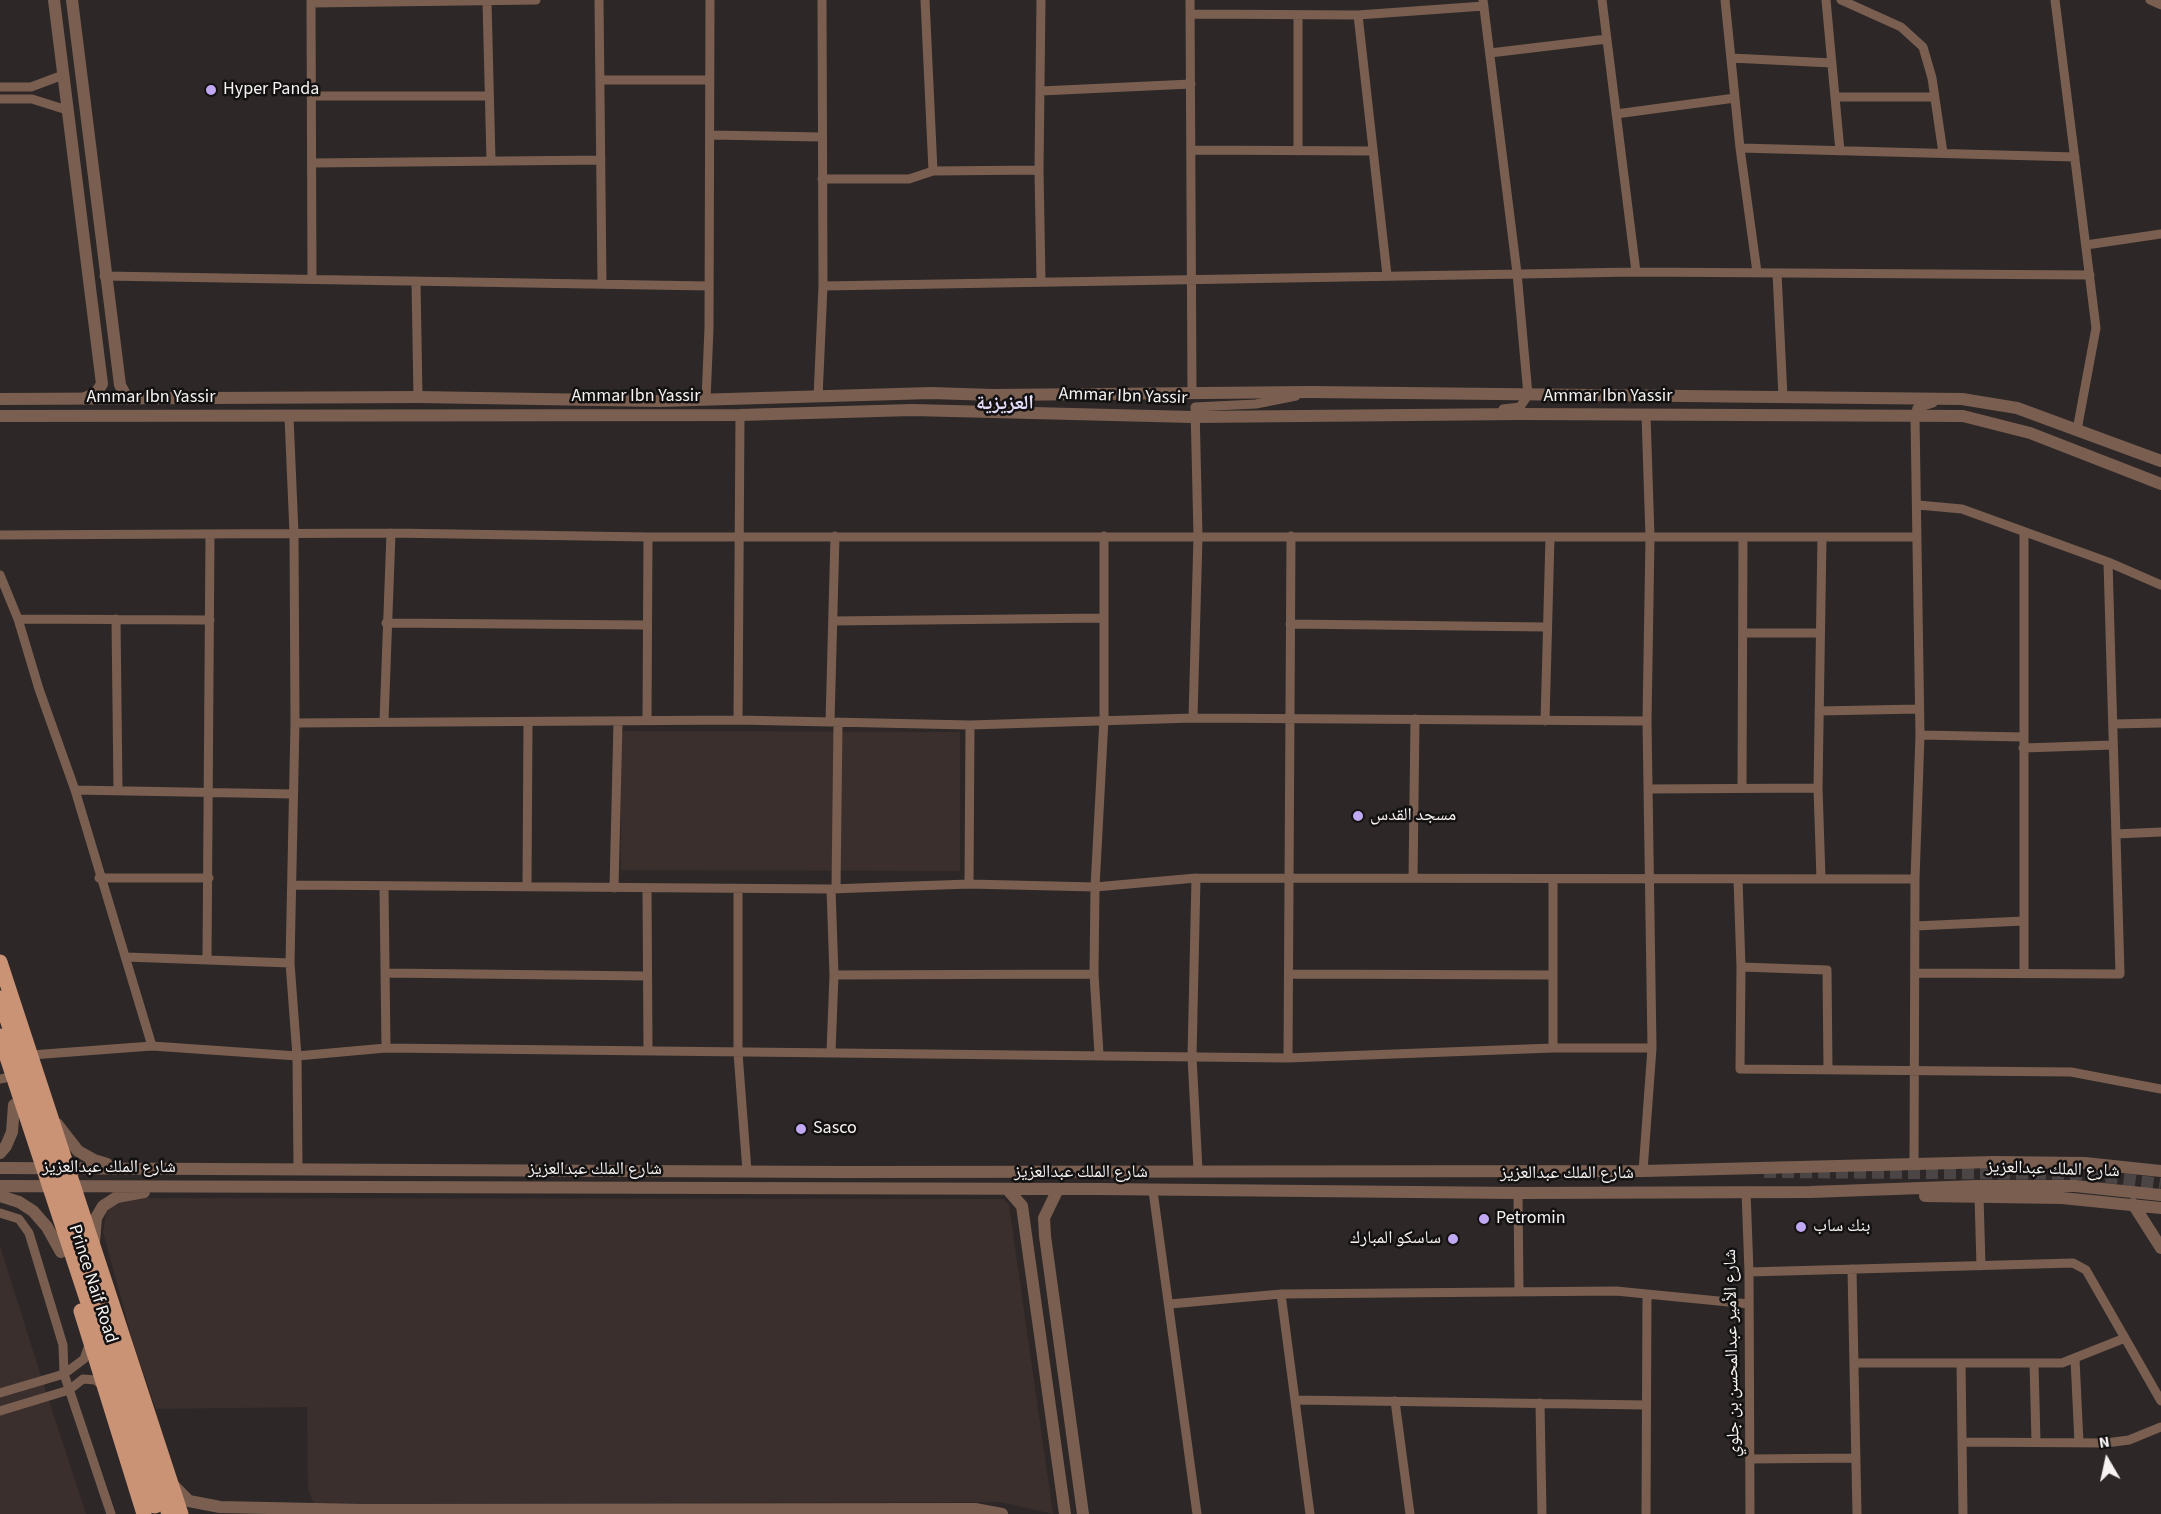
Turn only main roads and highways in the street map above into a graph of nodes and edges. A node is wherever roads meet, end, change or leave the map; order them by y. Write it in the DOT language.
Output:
graph roads {
  1 [pos="0,962"];
  2 [pos="0,998"];
  3 [pos="0,1036"];
  4 [pos="2,1074"];
  5 [pos="104,1278"];
  6 [pos="74,1291"];
  7 [pos="144,1514"];
  8 [pos="158,1514"];
  9 [pos="169,1514"];
  10 [pos="181,1514"];
  1 -- 5 [label="main road"];
  2 -- 9 [label="main road"];
  3 -- 8 [label="main road"];
  4 -- 6 [label="main road, Prince Naif Road"];
  5 -- 6 [label="main road"];
  5 -- 10 [label="main road"];
  6 -- 7 [label="main road, Prince Naif Road"];
}
